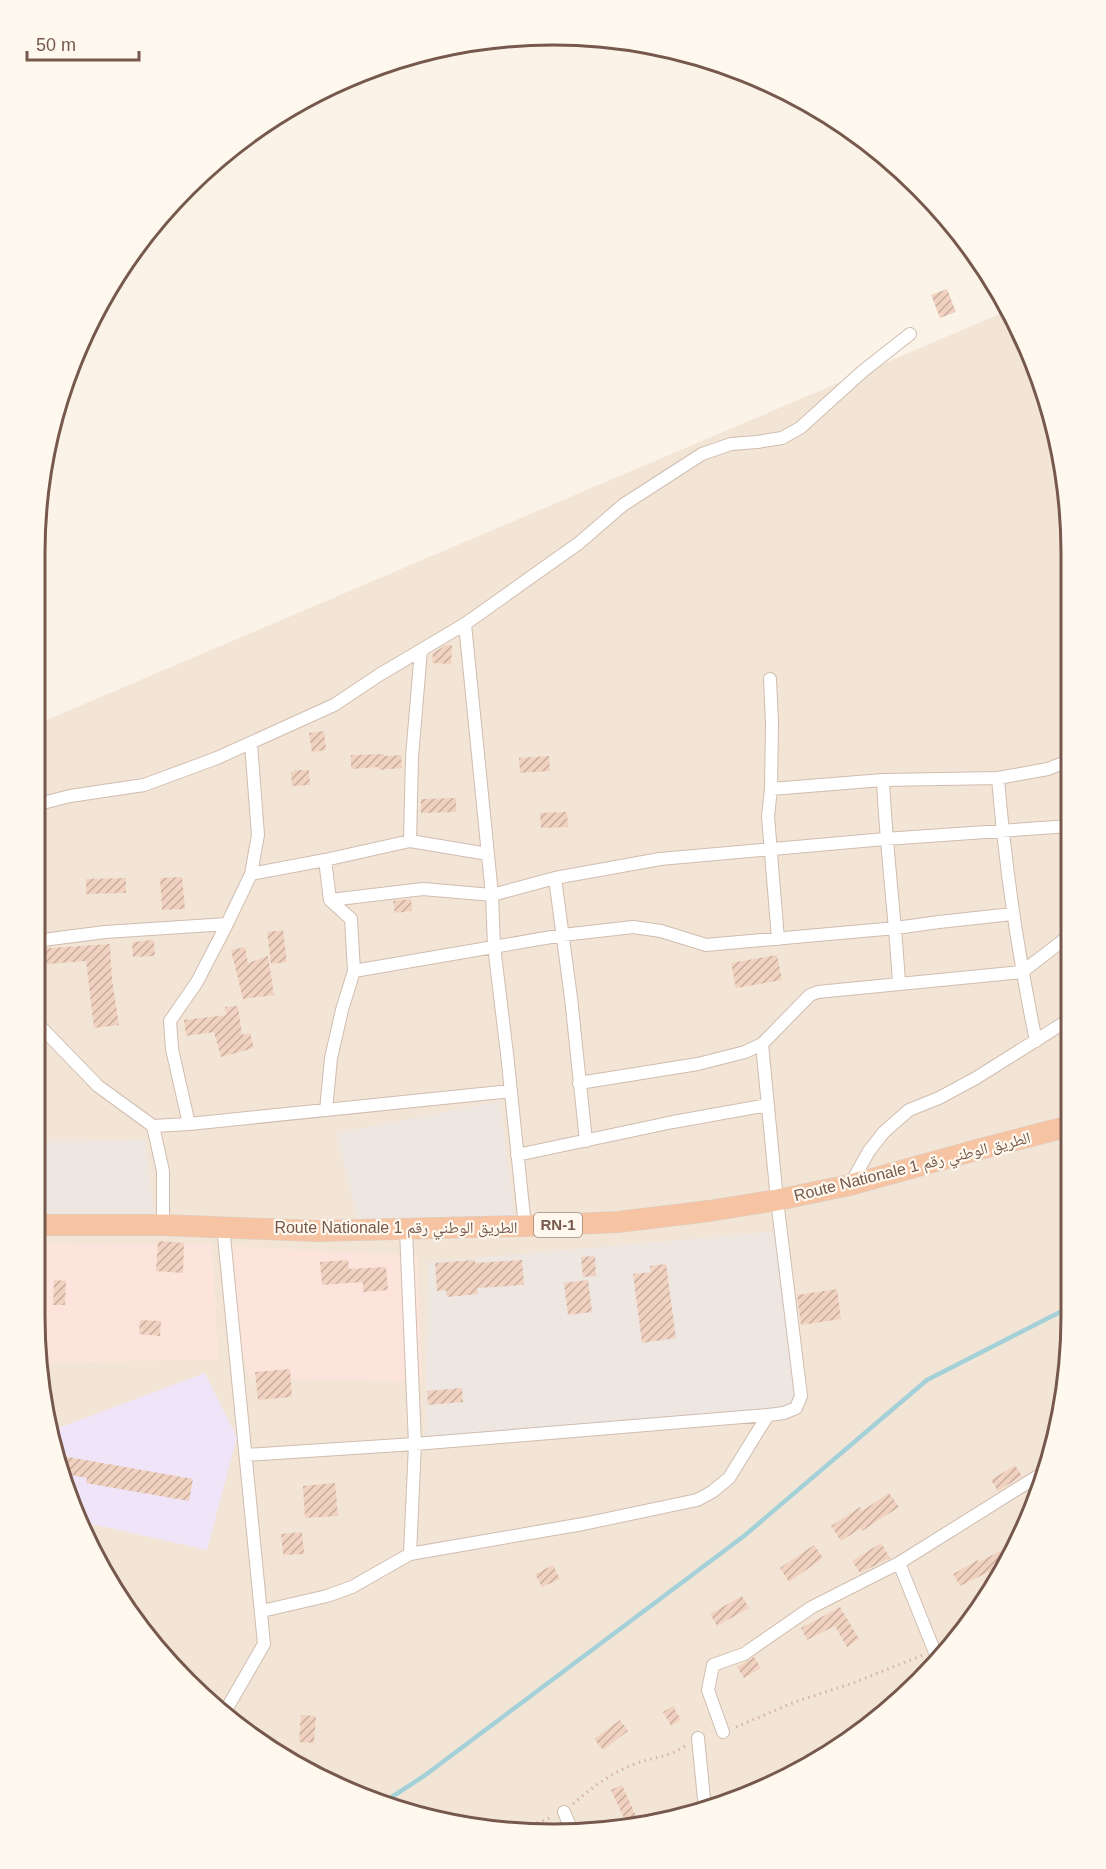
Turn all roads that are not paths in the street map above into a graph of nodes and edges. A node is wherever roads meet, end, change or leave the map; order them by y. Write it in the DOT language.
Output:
graph roads {
  1 [pos="910,334"];
  2 [pos="465,624"];
  3 [pos="421,650"];
  4 [pos="770,679"];
  5 [pos="251,744"];
  6 [pos="1061,764"];
  7 [pos="998,778"];
  8 [pos="883,780"];
  9 [pos="771,789"];
  10 [pos="45,802"];
  11 [pos="1061,827"];
  12 [pos="1002,832"];
  13 [pos="885,839"];
  14 [pos="410,841"];
  15 [pos="770,849"];
  16 [pos="488,854"];
  17 [pos="325,860"];
  18 [pos="251,874"];
  19 [pos="555,878"];
  20 [pos="492,895"];
  21 [pos="330,900"];
  22 [pos="1012,914"];
  23 [pos="227,924"];
  24 [pos="896,928"];
  25 [pos="563,935"];
  26 [pos="778,939"];
  27 [pos="45,940"];
  28 [pos="1061,942"];
  29 [pos="494,946"];
  30 [pos="354,971"];
  31 [pos="1022,972"];
  32 [pos="898,983"];
  33 [pos="1061,1025"];
  34 [pos="45,1031"];
  35 [pos="1036,1041"];
  36 [pos="762,1044"];
  37 [pos="579,1083"];
  38 [pos="511,1091"];
  39 [pos="768,1105"];
  40 [pos="327,1110"];
  41 [pos="189,1125"];
  42 [pos="153,1126"];
  43 [pos="1061,1128"];
  44 [pos="586,1142"];
  45 [pos="517,1155"];
  46 [pos="850,1185"];
  47 [pos="777,1200"];
  48 [pos="45,1225"];
  49 [pos="163,1225"];
  50 [pos="223,1226"];
  51 [pos="525,1226"];
  52 [pos="406,1230"];
  53 [pos="768,1415"];
  54 [pos="415,1444"];
  55 [pos="246,1455"];
  56 [pos="1034,1478"];
  57 [pos="410,1554"];
  58 [pos="899,1563"];
  59 [pos="262,1611"];
  60 [pos="934,1652"];
  61 [pos="228,1706"];
  62 [pos="723,1732"];
  63 [pos="698,1738"];
  64 [pos="704,1801"];
  65 [pos="564,1812"];
  66 [pos="569,1824"];
  1 -- 2 [label="street"];
  2 -- 3 [label="street"];
  2 -- 16 [label="street"];
  3 -- 5 [label="street"];
  3 -- 14 [label="street"];
  4 -- 9 [label="street"];
  5 -- 10 [label="street"];
  5 -- 18 [label="street"];
  6 -- 7 [label="street"];
  7 -- 8 [label="street"];
  7 -- 12 [label="street"];
  8 -- 9 [label="street"];
  8 -- 13 [label="street"];
  9 -- 15 [label="street"];
  11 -- 12 [label="street"];
  12 -- 13 [label="street"];
  12 -- 22 [label="street"];
  13 -- 15 [label="street"];
  13 -- 24 [label="street"];
  14 -- 16 [label="street"];
  14 -- 17 [label="street"];
  15 -- 19 [label="street"];
  15 -- 26 [label="street"];
  16 -- 20 [label="street"];
  17 -- 18 [label="street"];
  17 -- 21 [label="street"];
  18 -- 23 [label="street"];
  19 -- 20 [label="street"];
  19 -- 25 [label="street"];
  20 -- 21 [label="street"];
  20 -- 29 [label="street"];
  21 -- 30 [label="street"];
  22 -- 24 [label="street"];
  22 -- 31 [label="street"];
  23 -- 27 [label="street"];
  23 -- 41 [label="street"];
  24 -- 26 [label="street"];
  24 -- 32 [label="street"];
  25 -- 26 [label="street"];
  25 -- 29 [label="street"];
  25 -- 37 [label="street"];
  28 -- 31 [label="street"];
  29 -- 30 [label="street"];
  29 -- 38 [label="street"];
  30 -- 40 [label="street"];
  31 -- 32 [label="street"];
  31 -- 35 [label="street"];
  32 -- 36 [label="street"];
  33 -- 35 [label="street"];
  34 -- 42 [label="street"];
  35 -- 46 [label="street"];
  36 -- 37 [label="street"];
  36 -- 39 [label="street"];
  37 -- 44 [label="street"];
  38 -- 40 [label="street"];
  38 -- 45 [label="street"];
  39 -- 44 [label="street"];
  39 -- 47 [label="street"];
  40 -- 41 [label="street"];
  41 -- 42 [label="street"];
  42 -- 49 [label="street"];
  43 -- 46 [label="highway, Route Nationale الطريق الوطني رقم 1 / RN-1"];
  44 -- 45 [label="street"];
  45 -- 51 [label="street"];
  46 -- 47 [label="highway, Route Nationale الطريق الوطني رقم 1 / RN-1"];
  47 -- 51 [label="highway, Route Nationale الطريق الوطني رقم 1 / RN-1"];
  47 -- 53 [label="street"];
  48 -- 49 [label="highway, Route Nationale الطريق الوطني رقم 1 / RN-1"];
  49 -- 50 [label="highway, Route Nationale الطريق الوطني رقم 1 / RN-1"];
  50 -- 52 [label="highway, Route Nationale الطريق الوطني رقم 1 / RN-1"];
  50 -- 55 [label="street"];
  51 -- 52 [label="highway, Route Nationale الطريق الوطني رقم 1 / RN-1"];
  52 -- 54 [label="street"];
  53 -- 54 [label="street"];
  53 -- 57 [label="street"];
  54 -- 55 [label="street"];
  54 -- 57 [label="street"];
  55 -- 59 [label="street"];
  56 -- 58 [label="street"];
  57 -- 59 [label="street"];
  58 -- 60 [label="street"];
  58 -- 62 [label="street"];
  59 -- 61 [label="street"];
  63 -- 64 [label="street"];
  65 -- 66 [label="street"];
}
